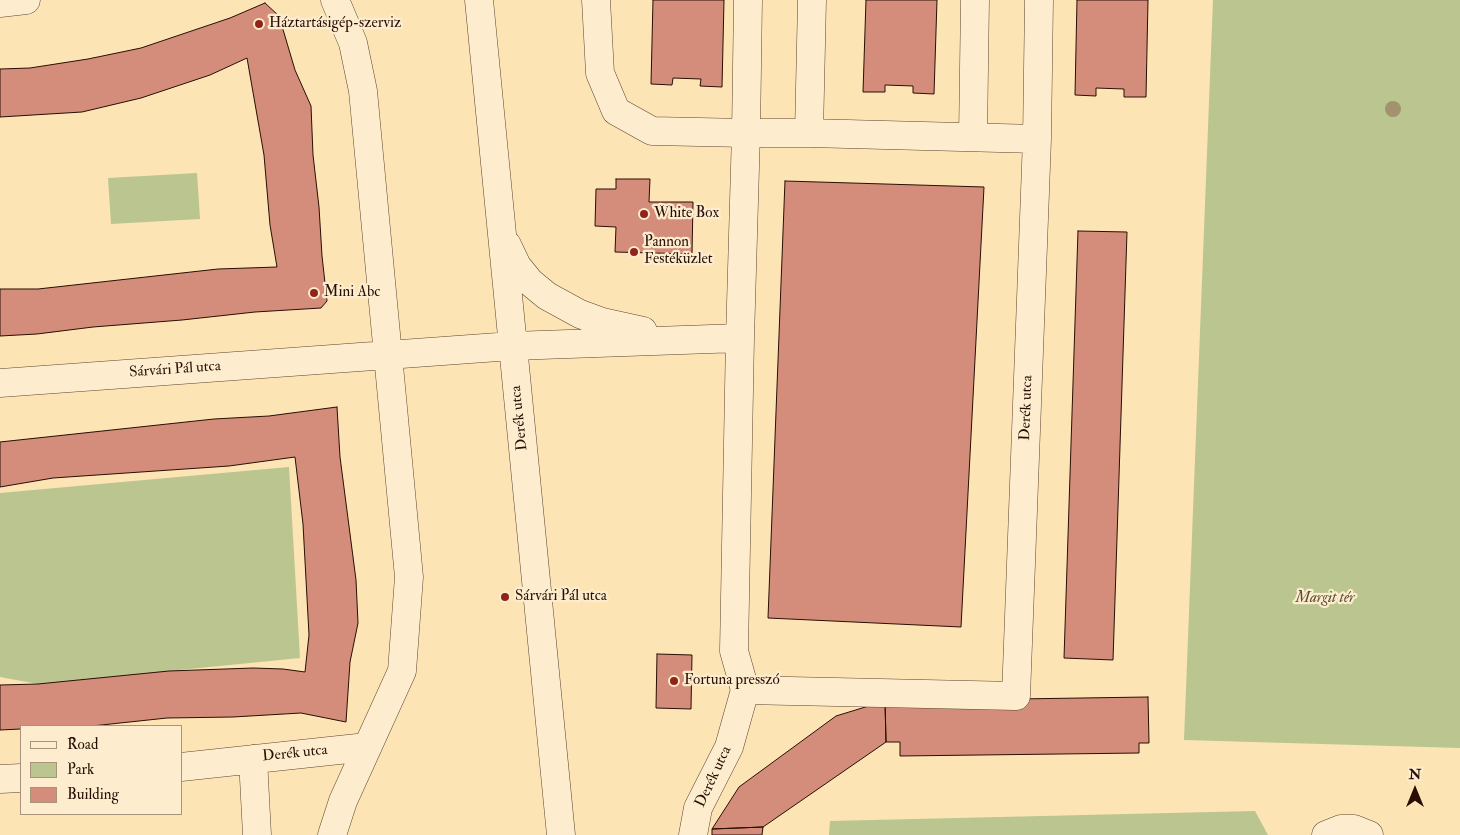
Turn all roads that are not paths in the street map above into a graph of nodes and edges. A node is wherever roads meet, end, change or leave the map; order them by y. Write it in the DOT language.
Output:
graph roads {
  1 [pos="26,0"];
  2 [pos="334,0"];
  3 [pos="479,0"];
  4 [pos="596,0"];
  5 [pos="748,0"];
  6 [pos="812,0"];
  7 [pos="975,0"];
  8 [pos="1039,0"];
  9 [pos="0,3"];
  10 [pos="746,133"];
  11 [pos="809,133"];
  12 [pos="973,137"];
  13 [pos="1037,139"];
  14 [pos="501,232"];
  15 [pos="740,338"];
  16 [pos="694,339"];
  17 [pos="512,346"];
  18 [pos="388,354"];
  19 [pos="0,383"];
  20 [pos="745,690"];
  21 [pos="367,747"];
  22 [pos="253,758"];
  23 [pos="182,767"];
  24 [pos="20,778"];
  25 [pos="0,779"];
  26 [pos="258,835"];
  27 [pos="332,835"];
  28 [pos="561,835"];
  29 [pos="693,835"];
  30 [pos="1326,835"];
  31 [pos="1370,835"];
  1 -- 9 [label="street"];
  2 -- 18 [label="street"];
  3 -- 14 [label="street, Derék utca"];
  4 -- 10 [label="street"];
  5 -- 10 [label="street"];
  6 -- 11 [label="street"];
  7 -- 12 [label="street"];
  8 -- 13 [label="street"];
  10 -- 11 [label="street"];
  10 -- 15 [label="street"];
  11 -- 12 [label="street"];
  12 -- 13 [label="street"];
  13 -- 20 [label="street, Derék utca"];
  14 -- 16 [label="street"];
  14 -- 17 [label="street, Derék utca"];
  15 -- 16 [label="street, Sárvári Pál utca"];
  15 -- 20 [label="street"];
  16 -- 17 [label="street, Sárvári Pál utca"];
  17 -- 18 [label="street, Sárvári Pál utca"];
  17 -- 28 [label="street, Derék utca"];
  18 -- 19 [label="street, Sárvári Pál utca"];
  18 -- 21 [label="street"];
  20 -- 29 [label="street, Derék utca"];
  21 -- 22 [label="street, Derék utca"];
  21 -- 27 [label="street"];
  22 -- 23 [label="street, Derék utca"];
  22 -- 26 [label="street, Derék utca"];
  24 -- 25 [label="street"];
  30 -- 31 [label="street"];
}
